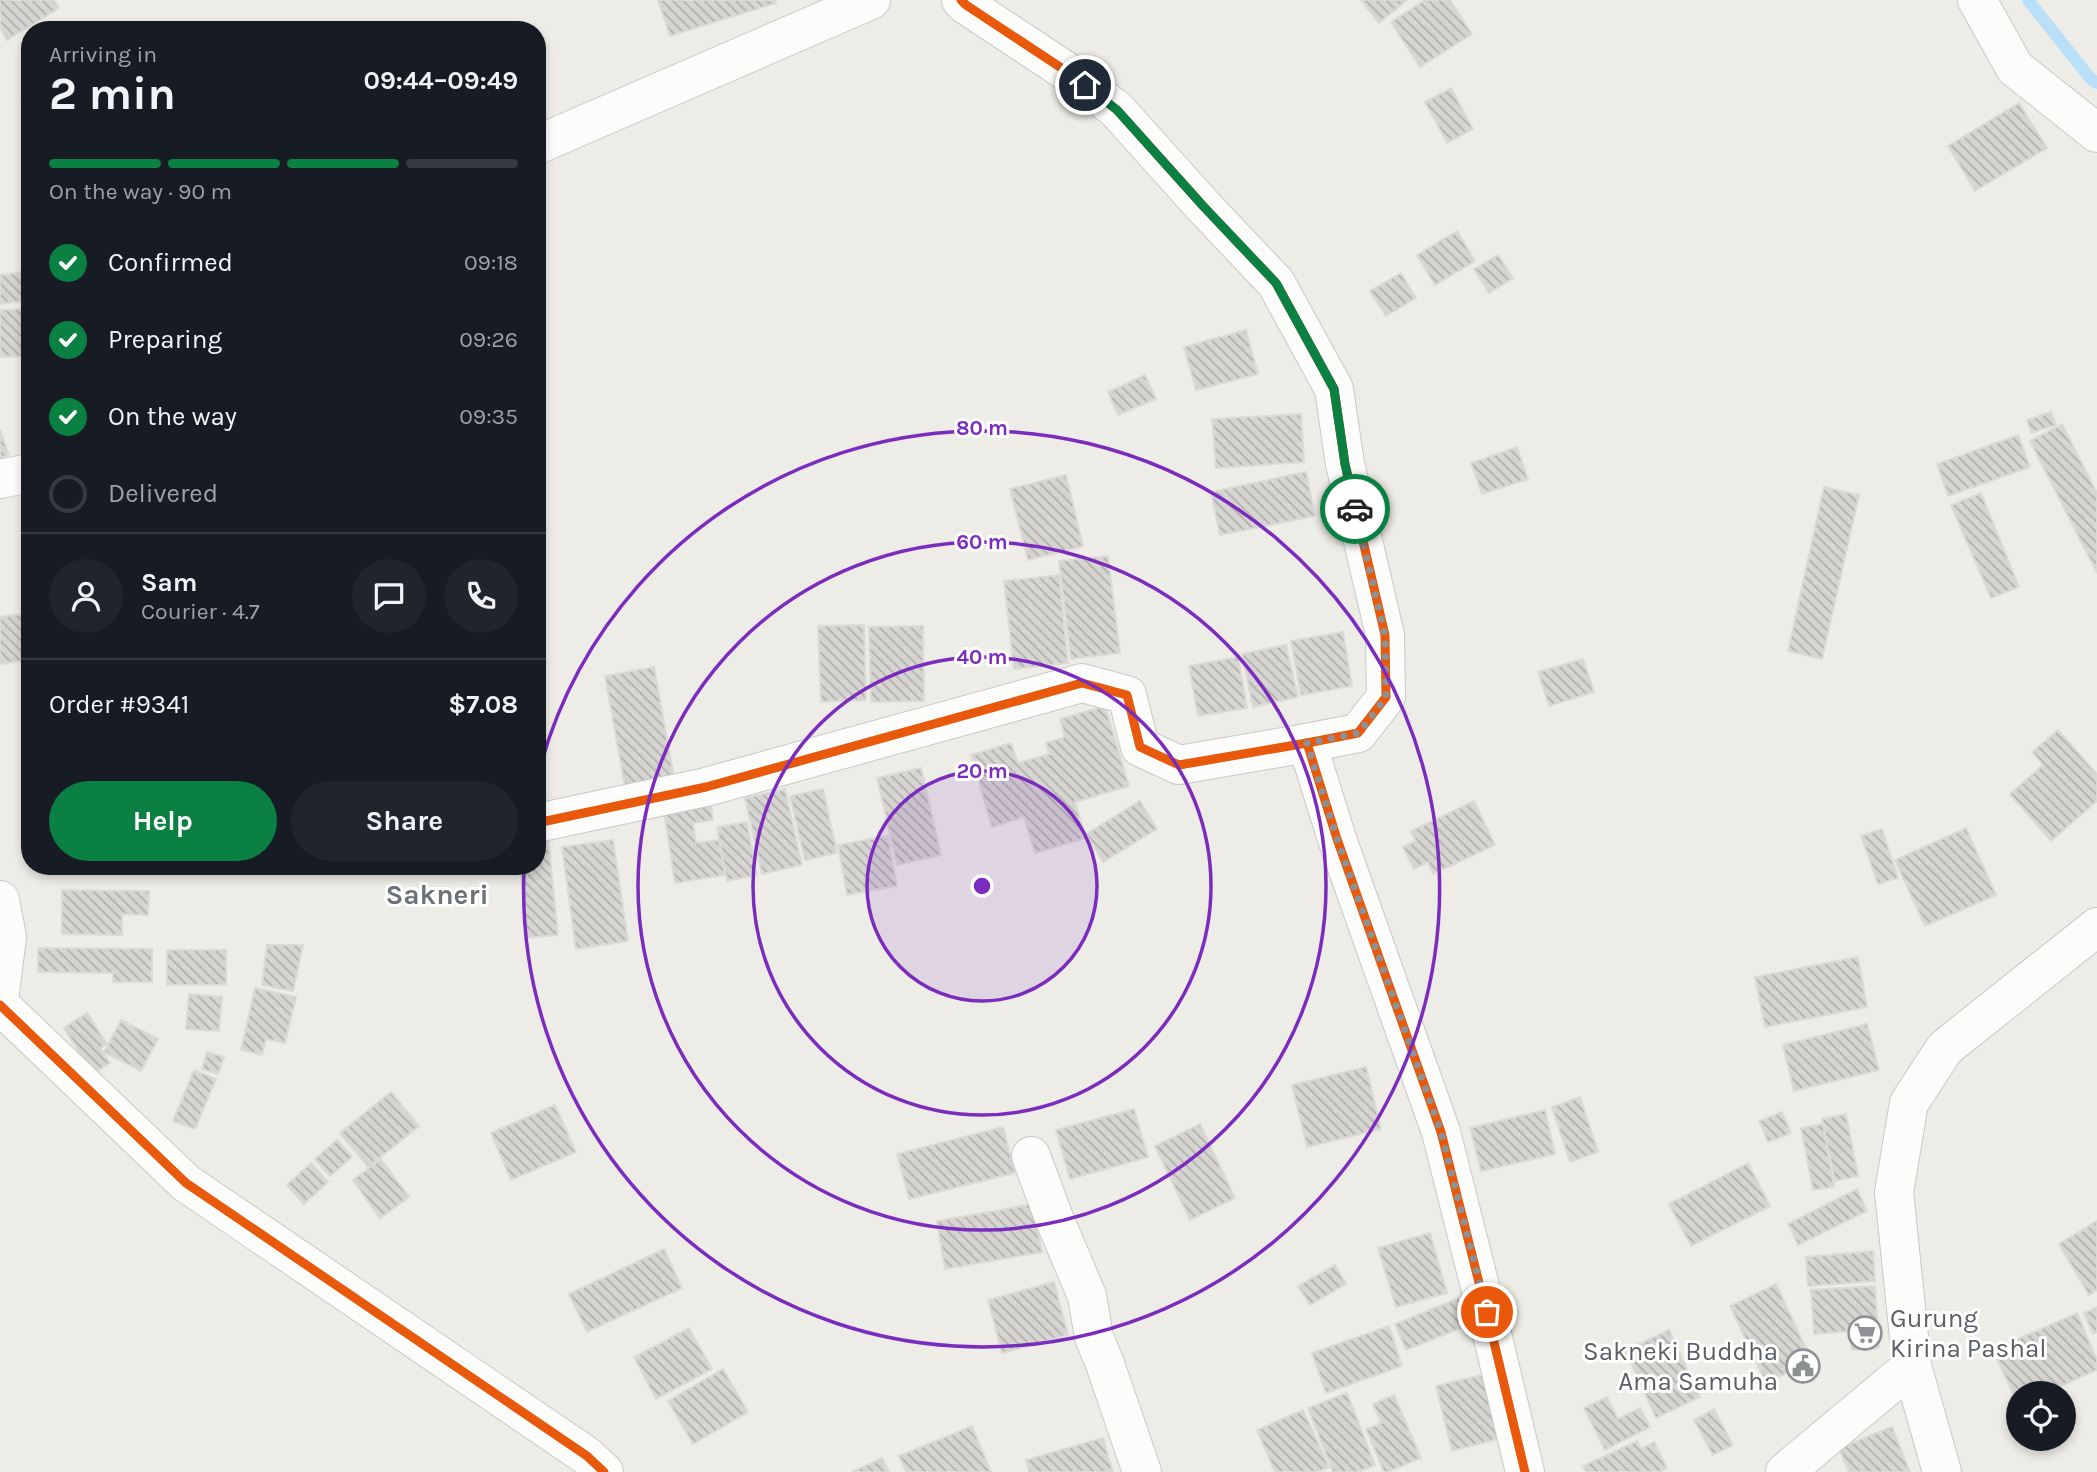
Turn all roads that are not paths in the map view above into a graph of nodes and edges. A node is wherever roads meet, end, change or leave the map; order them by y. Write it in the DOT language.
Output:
graph roads {
  1 [pos="872,0"];
  2 [pos="961,0"];
  3 [pos="1977,0"];
  4 [pos="2097,133"];
  5 [pos="546,141"];
  6 [pos="21,474"];
  7 [pos="0,479"];
  8 [pos="1307,743"];
  9 [pos="546,821"];
  10 [pos="0,900"];
  11 [pos="2097,928"];
  12 [pos="0,992"];
  13 [pos="0,1004"];
  14 [pos="1031,1156"];
  15 [pos="1912,1366"];
  16 [pos="604,1472"];
  17 [pos="1142,1472"];
  18 [pos="1525,1472"];
  19 [pos="1785,1472"];
  20 [pos="1942,1472"];
  1 -- 5 [label="street"];
  2 -- 8 [label="street"];
  3 -- 4 [label="street"];
  6 -- 7 [label="street"];
  8 -- 9 [label="street"];
  8 -- 18 [label="street"];
  10 -- 12 [label="street"];
  11 -- 15 [label="street"];
  13 -- 16 [label="street"];
  14 -- 17 [label="street"];
  15 -- 19 [label="street"];
  15 -- 20 [label="street"];
}
